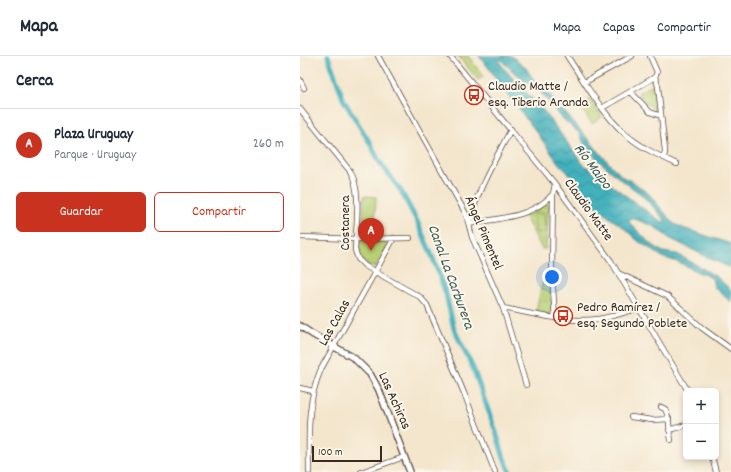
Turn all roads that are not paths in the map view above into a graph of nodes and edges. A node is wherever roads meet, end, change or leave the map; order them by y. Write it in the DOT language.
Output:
graph roads {
  1 [pos="378,56"];
  2 [pos="450,56"];
  3 [pos="632,56"];
  4 [pos="650,56"];
  5 [pos="569,57"];
  6 [pos="656,77"];
  7 [pos="300,80"];
  8 [pos="585,82"];
  9 [pos="304,88"];
  10 [pos="631,92"];
  11 [pos="602,108"];
  12 [pos="300,109"];
  13 [pos="661,116"];
  14 [pos="511,129"];
  15 [pos="664,158"];
  16 [pos="677,164"];
  17 [pos="555,184"];
  18 [pos="553,194"];
  19 [pos="469,224"];
  20 [pos="300,237"];
  21 [pos="394,238"];
  22 [pos="410,238"];
  23 [pos="356,239"];
  24 [pos="376,272"];
  25 [pos="620,274"];
  26 [pos="503,308"];
  27 [pos="639,308"];
  28 [pos="555,318"];
  29 [pos="300,326"];
  30 [pos="334,346"];
  31 [pos="730,350"];
  32 [pos="526,385"];
  33 [pos="300,388"];
  34 [pos="686,388"];
  35 [pos="313,391"];
  36 [pos="661,407"];
  37 [pos="631,417"];
  38 [pos="669,419"];
  39 [pos="683,426"];
  40 [pos="669,430"];
  41 [pos="672,440"];
  42 [pos="404,457"];
  43 [pos="713,460"];
  44 [pos="309,472"];
  45 [pos="361,472"];
  46 [pos="410,472"];
  47 [pos="494,472"];
  48 [pos="716,472"];
  1 -- 19 [label="street, Ángel Pimentel"];
  2 -- 14 [label="street, Claudio Matte"];
  3 -- 8 [label="street"];
  4 -- 6 [label="street"];
  5 -- 8 [label="street"];
  6 -- 10 [label="street"];
  6 -- 13 [label="street"];
  7 -- 9 [label="street"];
  8 -- 11 [label="street"];
  10 -- 11 [label="street"];
  10 -- 13 [label="street"];
  11 -- 15 [label="street"];
  12 -- 23 [label="street, Costanera"];
  13 -- 15 [label="street"];
  14 -- 17 [label="street, Claudio Matte"];
  14 -- 19 [label="street"];
  15 -- 16 [label="street"];
  17 -- 18 [label="street"];
  17 -- 25 [label="street, Claudio Matte"];
  18 -- 19 [label="street"];
  18 -- 28 [label="street"];
  19 -- 26 [label="street, Ángel Pimentel"];
  20 -- 23 [label="street"];
  21 -- 22 [label="street"];
  21 -- 23 [label="street"];
  21 -- 24 [label="street, Las Calas"];
  23 -- 24 [label="street, Costanera"];
  24 -- 30 [label="street, Las Calas"];
  24 -- 47 [label="street, Costanera"];
  25 -- 27 [label="street, Claudio Matte"];
  25 -- 31 [label="street"];
  26 -- 28 [label="street"];
  26 -- 32 [label="street, Ángel Pimentel"];
  27 -- 28 [label="street"];
  27 -- 34 [label="street, Claudio Matte"];
  29 -- 30 [label="street, Las Achiras"];
  30 -- 35 [label="street, Las Calas"];
  30 -- 42 [label="street, Las Achiras"];
  33 -- 35 [label="street"];
  35 -- 44 [label="street, Las Calas"];
  36 -- 38 [label="street"];
  37 -- 38 [label="street"];
  38 -- 40 [label="street"];
  39 -- 40 [label="street"];
  40 -- 41 [label="street"];
  42 -- 45 [label="street"];
  42 -- 46 [label="street, Las Achiras"];
  43 -- 48 [label="street"];
}
